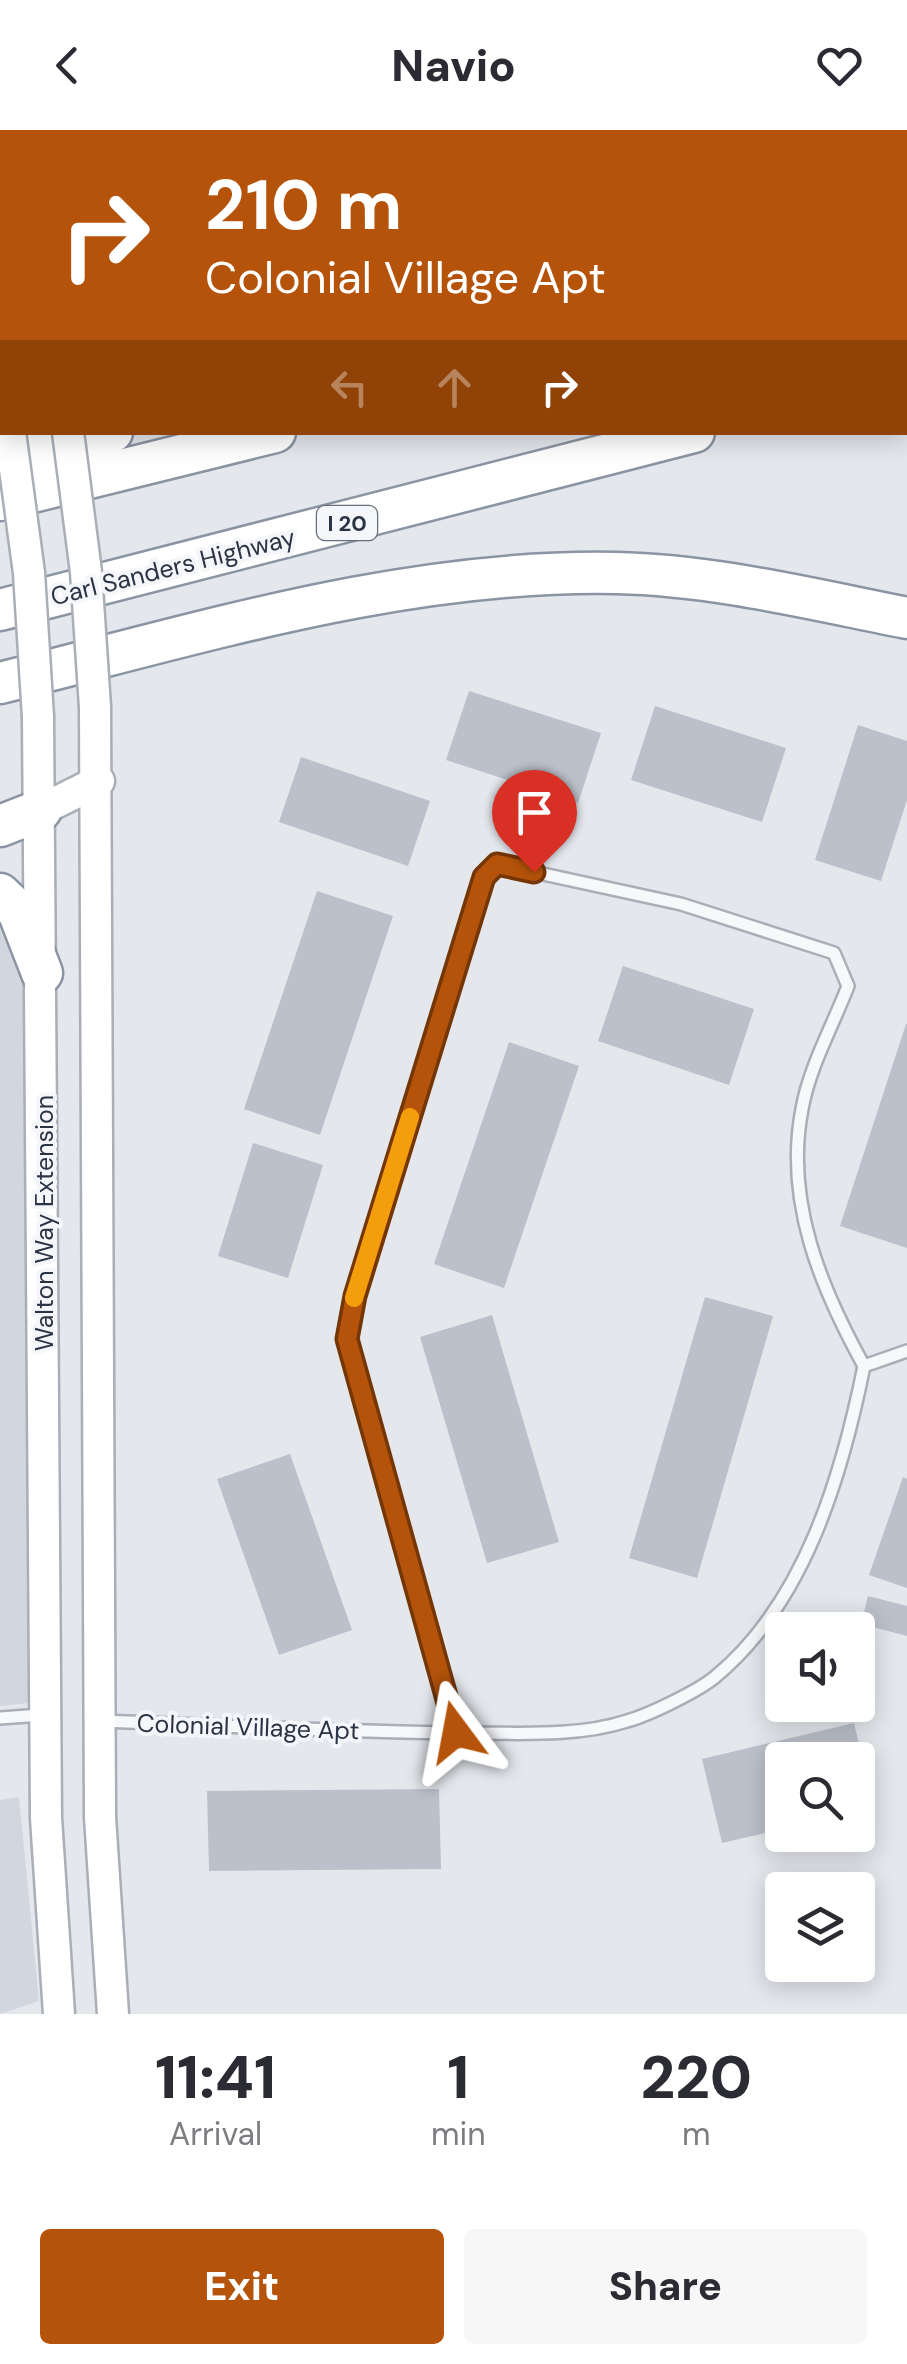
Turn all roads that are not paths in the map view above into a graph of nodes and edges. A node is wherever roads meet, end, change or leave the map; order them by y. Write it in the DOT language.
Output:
graph roads {
  1 [pos="10,435"];
  2 [pos="68,435"];
  3 [pos="100,435"];
  4 [pos="263,435"];
  5 [pos="682,435"];
  6 [pos="0,460"];
  7 [pos="0,500"];
  8 [pos="0,610"];
  9 [pos="907,618"];
  10 [pos="0,683"];
  11 [pos="98,781"];
  12 [pos="41,810"];
  13 [pos="0,826"];
  14 [pos="0,894"];
  15 [pos="42,973"];
  16 [pos="907,1351"];
  17 [pos="864,1366"];
  18 [pos="46,1715"];
  19 [pos="0,1718"];
  20 [pos="100,1721"];
  21 [pos="456,1732"];
  22 [pos="59,2014"];
  23 [pos="113,2014"];
  1 -- 12 [label="main road, Walton Way Extension, bridge"];
  2 -- 11 [label="main road, bridge"];
  3 -- 6 [label="highway"];
  4 -- 7 [label="highway"];
  5 -- 8 [label="highway, Carl Sanders Highway / I 20"];
  9 -- 10 [label="highway"];
  11 -- 12 [label="main road"];
  11 -- 20 [label="main road"];
  12 -- 13 [label="highway"];
  12 -- 15 [label="main road, Walton Way Extension"];
  14 -- 15 [label="highway"];
  15 -- 18 [label="main road, Walton Way Extension"];
  16 -- 17 [label="lane"];
  17 -- 21 [label="lane, Colonial Village Apt"];
  17 -- 21 [label="lane"];
  18 -- 19 [label="lane"];
  18 -- 20 [label="main road"];
  18 -- 22 [label="main road, Walton Way Extension"];
  20 -- 21 [label="lane, Colonial Village Apt"];
  20 -- 23 [label="main road"];
}
